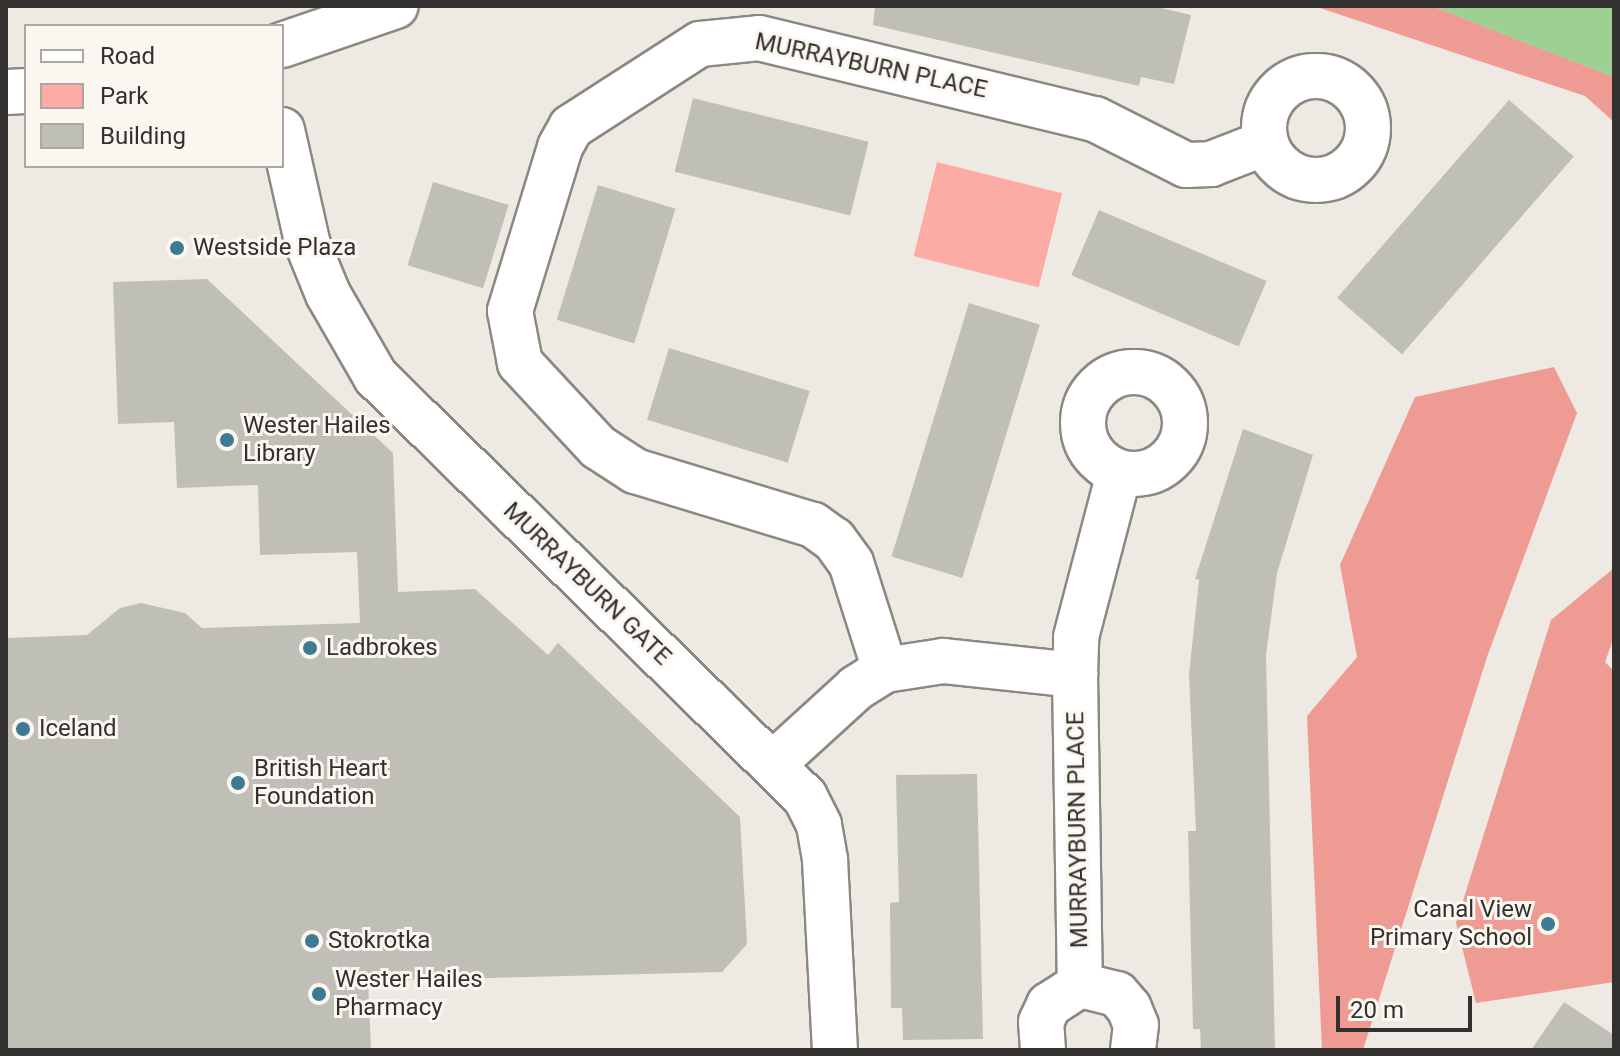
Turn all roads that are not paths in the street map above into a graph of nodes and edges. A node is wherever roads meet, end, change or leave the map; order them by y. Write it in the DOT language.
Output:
graph roads {
  1 [pos="396,6"];
  2 [pos="284,44"];
  3 [pos="284,139"];
  4 [pos="1265,143"];
  5 [pos="1119,473"];
  6 [pos="885,670"];
  7 [pos="1075,675"];
  8 [pos="774,763"];
  9 [pos="1080,985"];
  10 [pos="835,1050"];
  11 [pos="1043,1050"];
  12 [pos="1133,1050"];
  1 -- 2 [label="street"];
  3 -- 8 [label="street, MURRAYBURN GATE"];
  4 -- 6 [label="street, MURRAYBURN PLACE"];
  5 -- 7 [label="street, MURRAYBURN PLACE"];
  6 -- 7 [label="street"];
  6 -- 8 [label="street"];
  7 -- 9 [label="street, MURRAYBURN PLACE"];
  8 -- 10 [label="street, MURRAYBURN GATE"];
  9 -- 11 [label="street"];
  9 -- 12 [label="street"];
}
